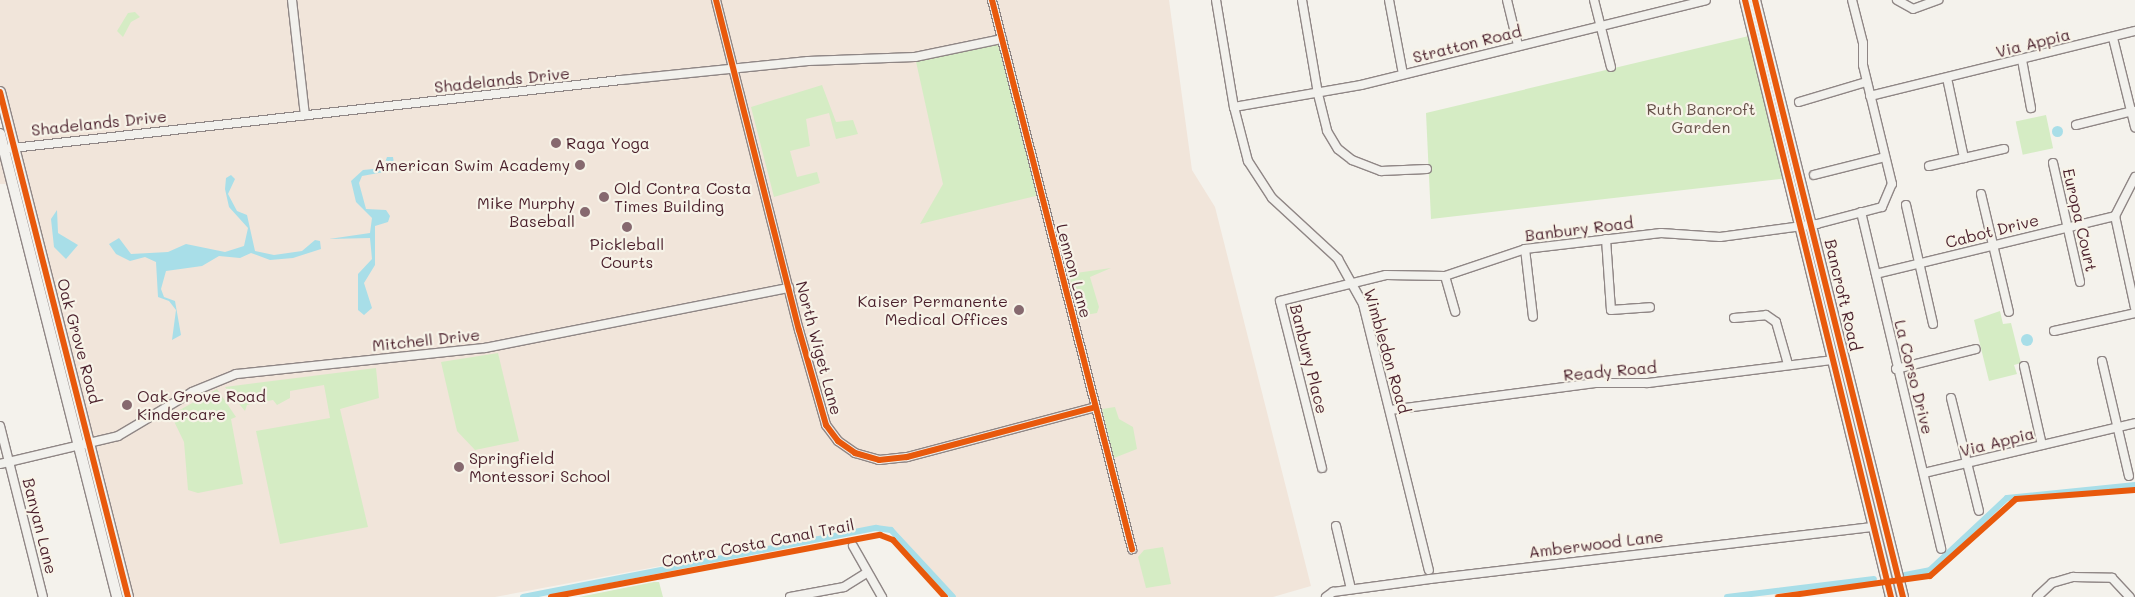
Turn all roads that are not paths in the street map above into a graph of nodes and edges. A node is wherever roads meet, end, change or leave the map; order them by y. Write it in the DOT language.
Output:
graph roads {
  1 [pos="292,0"];
  2 [pos="716,0"];
  3 [pos="992,0"];
  4 [pos="1216,0"];
  5 [pos="1302,0"];
  6 [pos="1388,0"];
  7 [pos="1507,0"];
  8 [pos="1594,0"];
  9 [pos="1706,0"];
  10 [pos="1745,0"];
  11 [pos="1755,0"];
  12 [pos="1852,0"];
  13 [pos="1897,0"];
  14 [pos="1938,0"];
  15 [pos="1683,3"];
  16 [pos="1601,26"];
  17 [pos="2135,31"];
  18 [pos="2113,38"];
  19 [pos="1002,39"];
  20 [pos="1518,45"];
  21 [pos="2022,60"];
  22 [pos="1611,67"];
  23 [pos="733,69"];
  24 [pos="1403,74"];
  25 [pos="1948,78"];
  26 [pos="1866,82"];
  27 [pos="0,92"];
  28 [pos="1318,94"];
  29 [pos="1870,96"];
  30 [pos="1799,102"];
  31 [pos="1234,107"];
  32 [pos="2031,108"];
  33 [pos="2133,111"];
  34 [pos="305,115"];
  35 [pos="2076,125"];
  36 [pos="2135,127"];
  37 [pos="0,134"];
  38 [pos="15,146"];
  39 [pos="4,149"];
  40 [pos="2004,149"];
  41 [pos="1885,157"];
  42 [pos="1964,158"];
  43 [pos="2053,163"];
  44 [pos="1929,166"];
  45 [pos="1427,169"];
  46 [pos="1814,175"];
  47 [pos="2135,177"];
  48 [pos="1981,194"];
  49 [pos="1906,204"];
  50 [pos="1861,212"];
  51 [pos="2115,216"];
  52 [pos="1806,225"];
  53 [pos="2068,227"];
  54 [pos="1606,239"];
  55 [pos="1993,244"];
  56 [pos="1525,249"];
  57 [pos="1918,263"];
  58 [pos="1876,274"];
  59 [pos="1446,276"];
  60 [pos="2080,282"];
  61 [pos="1353,283"];
  62 [pos="789,288"];
  63 [pos="1650,307"];
  64 [pos="2135,308"];
  65 [pos="1455,312"];
  66 [pos="2009,312"];
  67 [pos="2135,313"];
  68 [pos="1533,316"];
  69 [pos="1734,318"];
  70 [pos="1932,324"];
  71 [pos="2054,331"];
  72 [pos="1976,350"];
  73 [pos="1832,360"];
  74 [pos="2102,361"];
  75 [pos="1788,364"];
  76 [pos="2024,366"];
  77 [pos="1896,369"];
  78 [pos="1952,398"];
  79 [pos="1093,408"];
  80 [pos="1390,410"];
  81 [pos="2135,423"];
  82 [pos="0,426"];
  83 [pos="2118,426"];
  84 [pos="93,444"];
  85 [pos="2042,445"];
  86 [pos="78,447"];
  87 [pos="10,462"];
  88 [pos="1968,463"];
  89 [pos="0,464"];
  90 [pos="1322,468"];
  91 [pos="1924,473"];
  92 [pos="2129,476"];
  93 [pos="1979,511"];
  94 [pos="1336,526"];
  95 [pos="1872,527"];
  96 [pos="1889,544"];
  97 [pos="853,546"];
  98 [pos="1941,548"];
  99 [pos="1132,549"];
  100 [pos="1429,570"];
  101 [pos="865,574"];
  102 [pos="1351,589"];
  103 [pos="43,597"];
  104 [pos="117,597"];
  105 [pos="128,597"];
  106 [pos="790,597"];
  107 [pos="882,597"];
  108 [pos="1326,597"];
  109 [pos="1891,597"];
  110 [pos="1903,597"];
  111 [pos="2037,597"];
  112 [pos="2130,597"];
  1 -- 34 [label="street"];
  2 -- 23 [label="street, North Wiget Lane"];
  3 -- 19 [label="street, Lennon Lane"];
  4 -- 31 [label="street, Wimbledon Road"];
  5 -- 28 [label="street"];
  6 -- 24 [label="street"];
  7 -- 20 [label="street"];
  8 -- 16 [label="street"];
  9 -- 15 [label="street, Stratton Road"];
  10 -- 52 [label="main road, Bancroft Road"];
  11 -- 52 [label="main road, Bancroft Road"];
  12 -- 26 [label="street"];
  13 -- 14 [label="street"];
  15 -- 16 [label="street, Stratton Road"];
  16 -- 20 [label="street, Stratton Road"];
  16 -- 22 [label="street"];
  17 -- 18 [label="street, Via Appia"];
  18 -- 21 [label="street, Via Appia"];
  18 -- 33 [label="street"];
  19 -- 23 [label="street, Shadelands Drive"];
  19 -- 79 [label="street, Lennon Lane"];
  20 -- 24 [label="street, Stratton Road"];
  21 -- 25 [label="street, Via Appia"];
  21 -- 32 [label="street"];
  23 -- 34 [label="street, Shadelands Drive"];
  23 -- 62 [label="street, North Wiget Lane"];
  24 -- 28 [label="street, Stratton Road"];
  25 -- 29 [label="street, Via Appia"];
  25 -- 42 [label="street"];
  26 -- 29 [label="street, Banbury Road"];
  26 -- 30 [label="street"];
  27 -- 38 [label="main road, Oak Grove Road"];
  28 -- 31 [label="street, Stratton Road"];
  28 -- 45 [label="street"];
  29 -- 41 [label="street, Banbury Road"];
  31 -- 61 [label="street, Wimbledon Road"];
  33 -- 35 [label="street"];
  33 -- 36 [label="street"];
  34 -- 38 [label="street, Shadelands Drive"];
  37 -- 39 [label="main road, Oak Grove Road"];
  38 -- 39 [label="street, Shadelands Drive"];
  38 -- 84 [label="main road, Oak Grove Road"];
  39 -- 86 [label="main road, Oak Grove Road"];
  40 -- 42 [label="street"];
  41 -- 46 [label="street"];
  41 -- 50 [label="street, Banbury Road"];
  42 -- 44 [label="street"];
  43 -- 53 [label="street, Europa Court"];
  47 -- 51 [label="street"];
  48 -- 55 [label="street"];
  49 -- 57 [label="street"];
  50 -- 52 [label="street, Banbury Road"];
  50 -- 58 [label="street, La Corso Drive"];
  51 -- 53 [label="street, Cabot Drive"];
  51 -- 64 [label="street"];
  52 -- 54 [label="street, Banbury Road"];
  52 -- 73 [label="main road, Bancroft Road"];
  52 -- 96 [label="main road, Bancroft Road"];
  53 -- 55 [label="street, Cabot Drive"];
  53 -- 60 [label="street, Europa Court"];
  54 -- 56 [label="street, Banbury Road"];
  54 -- 63 [label="street"];
  55 -- 57 [label="street, Cabot Drive"];
  55 -- 66 [label="street"];
  56 -- 59 [label="street, Banbury Road"];
  56 -- 68 [label="street"];
  57 -- 58 [label="street, Cabot Drive"];
  57 -- 70 [label="street"];
  58 -- 77 [label="street, La Corso Drive"];
  59 -- 61 [label="street, Banbury Road"];
  59 -- 65 [label="street"];
  61 -- 80 [label="street, Wimbledon Road"];
  61 -- 90 [label="street, Banbury Place"];
  62 -- 79 [label="street, North Wiget Lane"];
  62 -- 84 [label="street, Mitchell Drive"];
  67 -- 71 [label="street"];
  69 -- 75 [label="street"];
  72 -- 77 [label="street"];
  73 -- 75 [label="street, Ready Road"];
  73 -- 95 [label="main road, Bancroft Road"];
  74 -- 83 [label="street"];
  75 -- 80 [label="street, Ready Road"];
  76 -- 85 [label="street"];
  77 -- 91 [label="street, La Corso Drive"];
  78 -- 88 [label="street"];
  79 -- 99 [label="street, Lennon Lane"];
  80 -- 100 [label="street, Wimbledon Road"];
  81 -- 83 [label="street, Via Appia"];
  82 -- 87 [label="street, Banyan Lane"];
  83 -- 85 [label="street, Via Appia"];
  83 -- 92 [label="street"];
  84 -- 86 [label="street, Mitchell Drive"];
  84 -- 105 [label="main road, Oak Grove Road"];
  85 -- 88 [label="street, Via Appia"];
  86 -- 87 [label="street, Mitchell Drive"];
  86 -- 104 [label="main road, Oak Grove Road"];
  87 -- 89 [label="street, Mitchell Drive"];
  87 -- 103 [label="street, Banyan Lane"];
  88 -- 91 [label="street, Via Appia"];
  88 -- 93 [label="street"];
  91 -- 98 [label="street, La Corso Drive"];
  94 -- 102 [label="street"];
  95 -- 96 [label="main road"];
  95 -- 102 [label="street, Amberwood Lane"];
  95 -- 109 [label="main road, Bancroft Road"];
  96 -- 110 [label="main road, Bancroft Road"];
  97 -- 101 [label="street"];
  101 -- 106 [label="street"];
  101 -- 107 [label="street"];
  102 -- 108 [label="street, Amberwood Lane"];
  111 -- 112 [label="street"];
}
